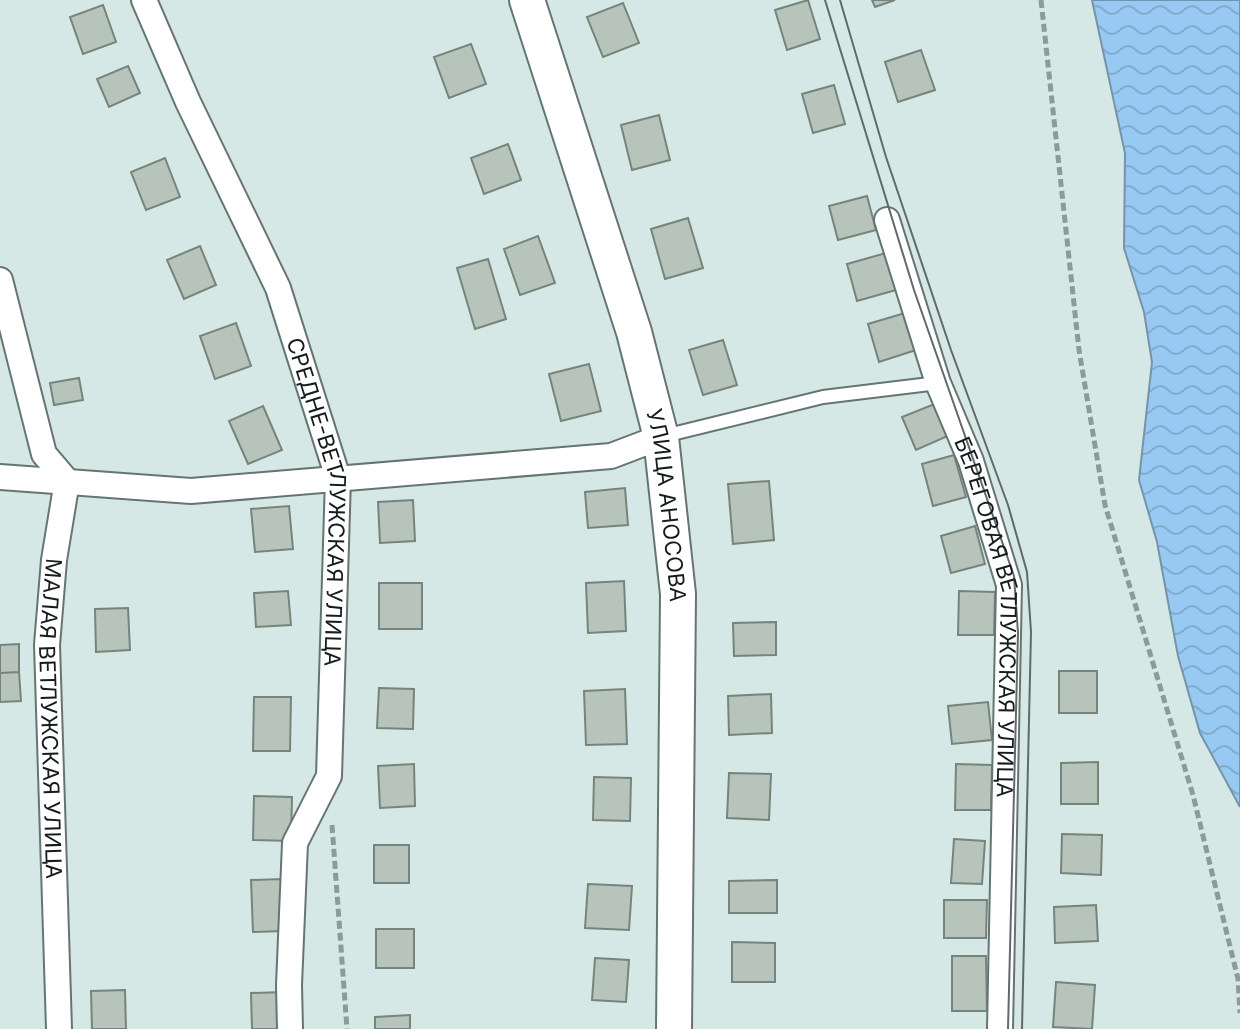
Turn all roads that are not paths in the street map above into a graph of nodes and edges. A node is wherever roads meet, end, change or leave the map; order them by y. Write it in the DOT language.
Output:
graph roads {
  1 [pos="144,0"];
  2 [pos="527,0"];
  3 [pos="887,220"];
  4 [pos="0,280"];
  5 [pos="938,383"];
  6 [pos="661,437"];
  7 [pos="0,477"];
  8 [pos="338,478"];
  9 [pos="67,481"];
  10 [pos="59,1029"];
  11 [pos="290,1029"];
  12 [pos="674,1029"];
  13 [pos="1000,1029"];
  1 -- 8 [label="street, СРЕДНЕ-ВЕТЛУЖСКАЯ УЛИЦА"];
  2 -- 6 [label="main road, УЛИЦА АНОСОВА"];
  3 -- 5 [label="street, БЕРЕГОВАЯ ВЕТЛУЖСКАЯ УЛИЦА"];
  4 -- 9 [label="street"];
  5 -- 6 [label="lane"];
  5 -- 13 [label="street, БЕРЕГОВАЯ ВЕТЛУЖСКАЯ УЛИЦА"];
  6 -- 8 [label="street"];
  6 -- 12 [label="main road, УЛИЦА АНОСОВА"];
  7 -- 9 [label="street"];
  8 -- 9 [label="street"];
  8 -- 11 [label="street, СРЕДНЕ-ВЕТЛУЖСКАЯ УЛИЦА"];
  9 -- 10 [label="street, МАЛАЯ ВЕТЛУЖСКАЯ УЛИЦА"];
}
